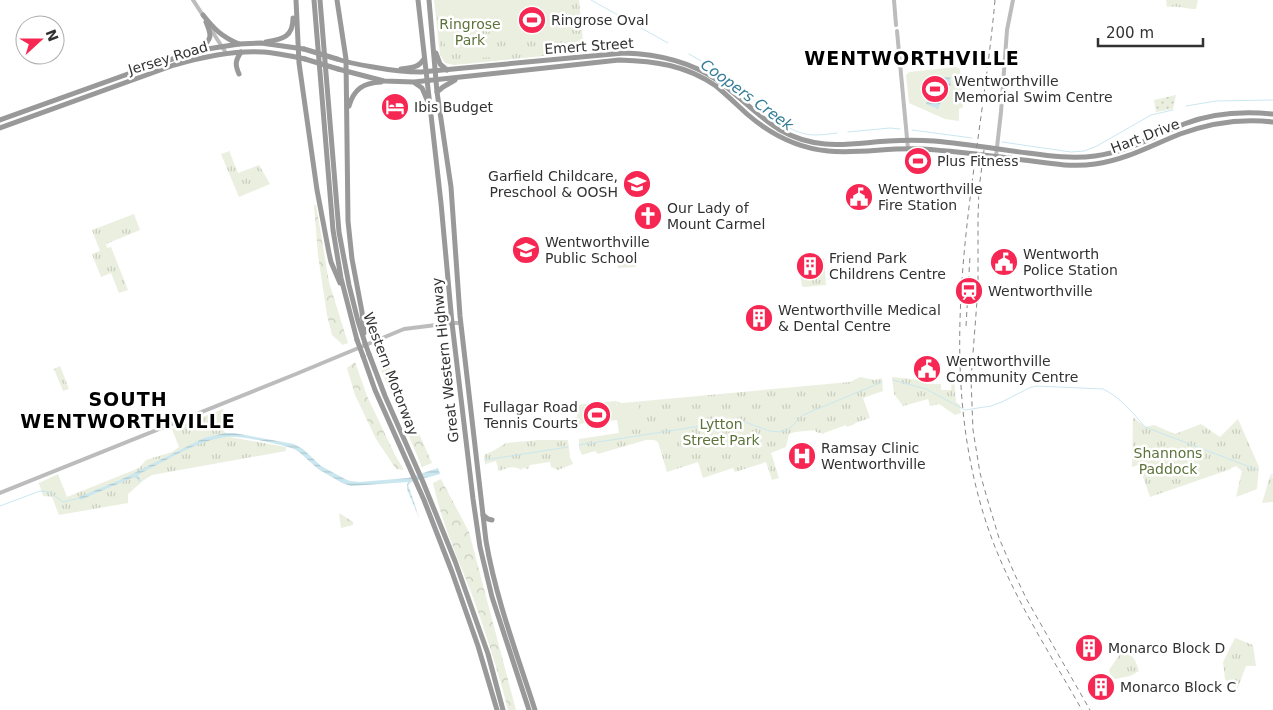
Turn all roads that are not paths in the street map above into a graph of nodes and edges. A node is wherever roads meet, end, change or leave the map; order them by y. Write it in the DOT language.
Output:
graph roads {
  1 [pos="194,0"];
  2 [pos="295,0"];
  3 [pos="314,0"];
  4 [pos="320,0"];
  5 [pos="337,0"];
  6 [pos="418,0"];
  7 [pos="429,0"];
  8 [pos="894,0"];
  9 [pos="1013,0"];
  10 [pos="203,15"];
  11 [pos="432,41"];
  12 [pos="261,43"];
  13 [pos="239,44"];
  14 [pos="222,46"];
  15 [pos="297,48"];
  16 [pos="201,50"];
  17 [pos="241,52"];
  18 [pos="226,54"];
  19 [pos="298,58"];
  20 [pos="424,59"];
  21 [pos="346,62"];
  22 [pos="393,70"];
  23 [pos="447,70"];
  24 [pos="435,71"];
  25 [pos="346,72"];
  26 [pos="426,72"];
  27 [pos="239,74"];
  28 [pos="458,78"];
  29 [pos="436,80"];
  30 [pos="384,81"];
  31 [pos="427,81"];
  32 [pos="414,82"];
  33 [pos="437,92"];
  34 [pos="430,106"];
  35 [pos="1273,114"];
  36 [pos="0,120"];
  37 [pos="1273,122"];
  38 [pos="347,124"];
  39 [pos="0,128"];
  40 [pos="908,140"];
  41 [pos="908,148"];
  42 [pos="996,148"];
  43 [pos="996,156"];
  44 [pos="345,295"];
  45 [pos="452,323"];
  46 [pos="461,323"];
  47 [pos="364,339"];
  48 [pos="0,493"];
  49 [pos="482,512"];
  50 [pos="492,520"];
  51 [pos="496,710"];
  52 [pos="503,710"];
  53 [pos="530,710"];
  54 [pos="535,710"];
  1 -- 10 [label="main road"];
  2 -- 12 [label="highway"];
  2 -- 15 [label="highway"];
  3 -- 44 [label="highway, Western Motorway"];
  4 -- 47 [label="highway, Western Motorway"];
  5 -- 21 [label="highway"];
  6 -- 20 [label="highway, Great Western Highway"];
  7 -- 11 [label="highway, Great Western Highway"];
  8 -- 40 [label="main road"];
  9 -- 42 [label="main road"];
  10 -- 13 [label="highway"];
  10 -- 14 [label="main road"];
  10 -- 16 [label="highway"];
  11 -- 23 [label="highway"];
  11 -- 24 [label="highway, Great Western Highway"];
  12 -- 13 [label="highway, Jersey Road"];
  12 -- 15 [label="highway, Jersey Road"];
  13 -- 14 [label="highway, Jersey Road"];
  14 -- 16 [label="highway, Jersey Road"];
  14 -- 18 [label="main road"];
  15 -- 19 [label="highway"];
  15 -- 21 [label="highway, Jersey Road, bridge"];
  16 -- 36 [label="highway, Jersey Road"];
  17 -- 18 [label="highway, Jersey Road"];
  17 -- 19 [label="highway, Jersey Road"];
  17 -- 27 [label="highway"];
  18 -- 39 [label="highway, Jersey Road"];
  19 -- 25 [label="highway, Jersey Road, bridge"];
  19 -- 44 [label="highway"];
  20 -- 22 [label="highway"];
  20 -- 26 [label="highway, Great Western Highway"];
  21 -- 22 [label="highway, Jersey Road"];
  21 -- 25 [label="highway"];
  22 -- 26 [label="highway, Jersey Road"];
  23 -- 24 [label="highway, Emert Street"];
  23 -- 40 [label="highway, Emert Street"];
  24 -- 26 [label="highway, Emert Street"];
  24 -- 29 [label="highway, Great Western Highway"];
  25 -- 30 [label="highway, Jersey Road"];
  25 -- 38 [label="highway"];
  26 -- 31 [label="highway, Great Western Highway"];
  28 -- 29 [label="highway, Emert Street"];
  28 -- 33 [label="highway"];
  28 -- 41 [label="highway, Emert Street"];
  29 -- 31 [label="highway, Jersey Road"];
  29 -- 33 [label="highway, Great Western Highway"];
  30 -- 32 [label="highway, Jersey Road"];
  30 -- 38 [label="highway"];
  31 -- 32 [label="highway, Jersey Road"];
  31 -- 34 [label="highway, Great Western Highway"];
  32 -- 34 [label="highway"];
  33 -- 46 [label="highway, Great Western Highway"];
  34 -- 45 [label="highway, Great Western Highway"];
  35 -- 42 [label="highway, Hart Drive"];
  37 -- 43 [label="highway, Hart Drive"];
  38 -- 47 [label="highway"];
  40 -- 41 [label="main road"];
  40 -- 42 [label="highway, Emert Street"];
  41 -- 43 [label="highway, Emert Street"];
  42 -- 43 [label="main road"];
  44 -- 51 [label="highway, Western Motorway, bridge"];
  45 -- 46 [label="main road"];
  45 -- 48 [label="main road"];
  45 -- 53 [label="highway, Great Western Highway"];
  46 -- 49 [label="highway, Great Western Highway"];
  47 -- 52 [label="highway, Western Motorway, bridge"];
  49 -- 50 [label="highway"];
  49 -- 54 [label="highway, Great Western Highway"];
}
